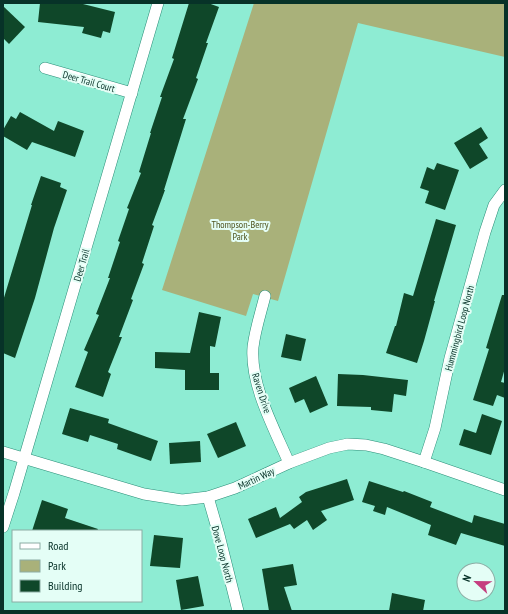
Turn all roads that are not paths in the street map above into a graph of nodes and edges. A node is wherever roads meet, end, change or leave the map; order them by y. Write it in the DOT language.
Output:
graph roads {
  1 [pos="158,3"];
  2 [pos="45,68"];
  3 [pos="132,93"];
  4 [pos="502,193"];
  5 [pos="265,296"];
  6 [pos="3,452"];
  7 [pos="25,458"];
  8 [pos="424,462"];
  9 [pos="289,463"];
  10 [pos="505,490"];
  11 [pos="208,497"];
  12 [pos="3,527"];
  13 [pos="238,611"];
  1 -- 3 [label="street, Deer Trail"];
  2 -- 3 [label="street, Deer Trail Court"];
  3 -- 7 [label="street, Deer Trail"];
  4 -- 8 [label="street, Hummingbird Loop North"];
  5 -- 9 [label="street, Raven Drive"];
  6 -- 7 [label="street, Martin Way"];
  7 -- 11 [label="street, Martin Way"];
  7 -- 12 [label="street, Deer Trail"];
  8 -- 9 [label="street, Martin Way"];
  8 -- 10 [label="street, Martin Way"];
  9 -- 11 [label="street, Martin Way"];
  11 -- 13 [label="street, Dove Loop North"];
}
